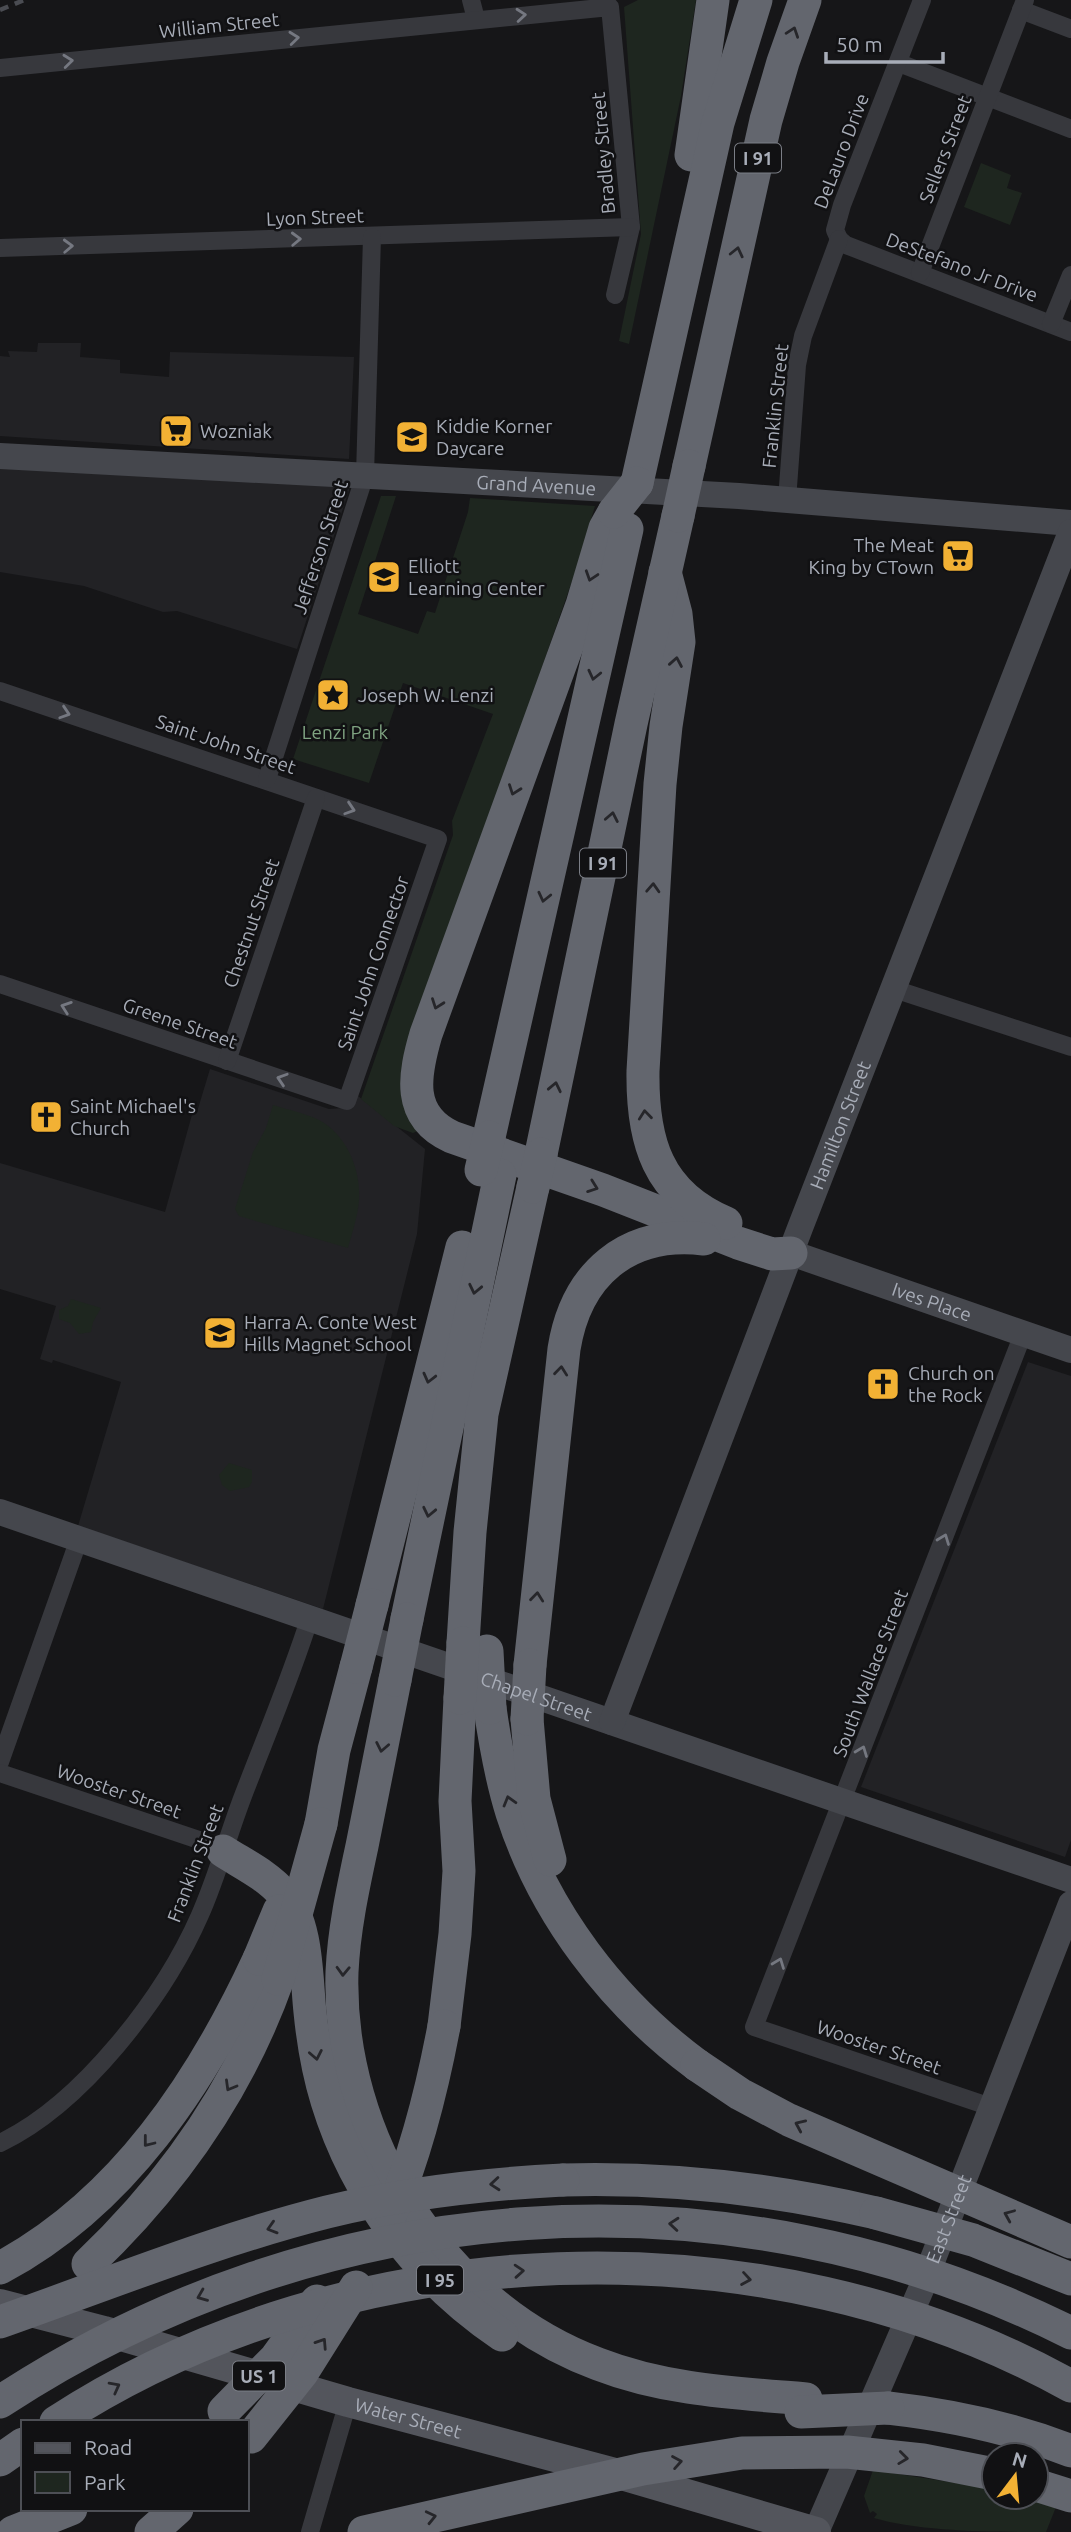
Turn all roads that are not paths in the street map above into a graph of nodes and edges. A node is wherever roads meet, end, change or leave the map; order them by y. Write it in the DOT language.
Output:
graph roads {
  1 [pos="471,0"];
  2 [pos="713,0"];
  3 [pos="755,0"];
  4 [pos="805,0"];
  5 [pos="922,0"];
  6 [pos="1023,5"];
  7 [pos="610,7"];
  8 [pos="476,19"];
  9 [pos="1071,29"];
  10 [pos="898,63"];
  11 [pos="0,68"];
  12 [pos="988,98"];
  13 [pos="1071,129"];
  14 [pos="694,226"];
  15 [pos="631,227"];
  16 [pos="372,237"];
  17 [pos="839,239"];
  18 [pos="0,248"];
  19 [pos="920,273"];
  20 [pos="1071,275"];
  21 [pos="615,295"];
  22 [pos="1051,324"];
  23 [pos="1071,332"];
  24 [pos="0,456"];
  25 [pos="365,475"];
  26 [pos="631,493"];
  27 [pos="787,500"];
  28 [pos="1071,523"];
  29 [pos="1071,532"];
  30 [pos="665,572"];
  31 [pos="0,691"];
  32 [pos="267,779"];
  33 [pos="316,798"];
  34 [pos="438,839"];
  35 [pos="0,984"];
  36 [pos="894,989"];
  37 [pos="1071,1047"];
  38 [pos="227,1061"];
  39 [pos="347,1101"];
  40 [pos="491,1172"];
  41 [pos="738,1243"];
  42 [pos="790,1253"];
  43 [pos="1023,1334"];
  44 [pos="1071,1350"];
  45 [pos="0,1512"];
  46 [pos="79,1539"];
  47 [pos="310,1617"];
  48 [pos="475,1703"];
  49 [pos="612,1721"];
  50 [pos="0,1762"];
  51 [pos="0,1773"];
  52 [pos="842,1801"];
  53 [pos="223,1851"];
  54 [pos="1071,1880"];
  55 [pos="1071,1904"];
  56 [pos="268,1969"];
  57 [pos="613,1988"];
  58 [pos="436,2025"];
  59 [pos="754,2027"];
  60 [pos="991,2107"];
  61 [pos="0,2143"];
  62 [pos="1071,2242"];
  63 [pos="0,2268"];
  64 [pos="1071,2279"];
  65 [pos="0,2304"];
  66 [pos="0,2322"];
  67 [pos="1071,2333"];
  68 [pos="0,2338"];
  69 [pos="1071,2386"];
  70 [pos="0,2402"];
  71 [pos="348,2402"];
  72 [pos="804,2406"];
  73 [pos="217,2416"];
  74 [pos="59,2420"];
  75 [pos="249,2439"];
  76 [pos="21,2445"];
  77 [pos="1071,2451"];
  78 [pos="0,2460"];
  79 [pos="980,2471"];
  80 [pos="1050,2489"];
  81 [pos="1071,2496"];
  82 [pos="66,2511"];
  83 [pos="175,2511"];
  84 [pos="13,2532"];
  85 [pos="150,2532"];
  86 [pos="310,2532"];
  87 [pos="364,2532"];
  88 [pos="816,2532"];
  1 -- 8 [label="street"];
  2 -- 14 [label="highway"];
  3 -- 14 [label="highway, I 91"];
  30 -- 4 [label="highway, I 91, one-way, bridge"];
  5 -- 10 [label="street, DeLauro Drive"];
  6 -- 9 [label="street"];
  6 -- 12 [label="street, Sellers Street"];
  8 -- 7 [label="street, William Street, one-way"];
  7 -- 15 [label="street, Bradley Street"];
  11 -- 8 [label="street, William Street, one-way"];
  10 -- 12 [label="street"];
  10 -- 17 [label="street, DeLauro Drive"];
  12 -- 13 [label="street"];
  12 -- 19 [label="street, Sellers Street"];
  14 -- 26 [label="highway, I 91"];
  15 -- 16 [label="street, Lyon Street"];
  15 -- 21 [label="street, Bradley Street"];
  18 -- 16 [label="street, Lyon Street, one-way"];
  16 -- 25 [label="street, Jefferson Street"];
  17 -- 19 [label="street, DeStefano Jr Drive"];
  17 -- 27 [label="street, Franklin Street"];
  19 -- 22 [label="street, DeStefano Jr Drive"];
  20 -- 22 [label="street"];
  22 -- 23 [label="street, DeStefano Jr Drive"];
  24 -- 25 [label="main road, Grand Avenue"];
  25 -- 27 [label="main road, Grand Avenue"];
  25 -- 32 [label="street, Jefferson Street"];
  26 -- 40 [label="highway, I 91, one-way"];
  26 -- 41 [label="highway, one-way"];
  27 -- 28 [label="main road, Grand Avenue"];
  29 -- 36 [label="main road, Hamilton Street"];
  42 -- 30 [label="highway, one-way"];
  48 -- 30 [label="highway, I 91, one-way, bridge"];
  31 -- 32 [label="street, Saint John Street, one-way"];
  32 -- 33 [label="street, Saint John Street"];
  33 -- 34 [label="street, Saint John Street, one-way"];
  33 -- 38 [label="street, Chestnut Street"];
  34 -- 39 [label="street, Saint John Connector"];
  38 -- 35 [label="street, Greene Street, one-way"];
  36 -- 37 [label="street"];
  36 -- 42 [label="main road, Hamilton Street"];
  39 -- 38 [label="street, Greene Street, one-way"];
  40 -- 56 [label="highway, one-way, bridge"];
  40 -- 72 [label="highway, one-way, bridge"];
  41 -- 42 [label="highway"];
  57 -- 41 [label="highway, one-way, bridge"];
  42 -- 43 [label="main road, Ives Place"];
  42 -- 49 [label="main road, Hamilton Street"];
  43 -- 44 [label="main road, Ives Place"];
  52 -- 43 [label="street, South Wallace Street, one-way"];
  45 -- 46 [label="main road, Chapel Street"];
  46 -- 47 [label="main road, Chapel Street"];
  46 -- 50 [label="street"];
  47 -- 49 [label="main road, Chapel Street"];
  47 -- 53 [label="street, Franklin Street"];
  57 -- 48 [label="highway, one-way"];
  48 -- 58 [label="highway"];
  49 -- 52 [label="main road, Chapel Street"];
  51 -- 53 [label="street, Wooster Street"];
  52 -- 54 [label="main road, Chapel Street"];
  59 -- 52 [label="street, South Wallace Street, one-way"];
  53 -- 61 [label="street, Franklin Street"];
  53 -- 72 [label="highway, one-way"];
  55 -- 60 [label="main road, East Street"];
  56 -- 63 [label="highway, one-way"];
  56 -- 68 [label="highway, one-way, bridge"];
  62 -- 57 [label="highway, one-way, bridge"];
  58 -- 73 [label="highway, bridge"];
  75 -- 58 [label="highway, one-way, bridge"];
  59 -- 60 [label="street, Wooster Street"];
  60 -- 88 [label="main road, East Street"];
  64 -- 66 [label="highway, one-way, bridge"];
  65 -- 71 [label="main road, Water Street / US 1"];
  67 -- 70 [label="highway, one-way, bridge"];
  74 -- 69 [label="highway, I 95, one-way, bridge"];
  71 -- 86 [label="street"];
  71 -- 88 [label="main road, Water Street / US 1"];
  72 -- 77 [label="highway, bridge"];
  76 -- 78 [label="highway"];
  87 -- 79 [label="highway, one-way, bridge"];
  80 -- 81 [label="highway"];
  82 -- 84 [label="highway"];
  83 -- 85 [label="highway"];
}
